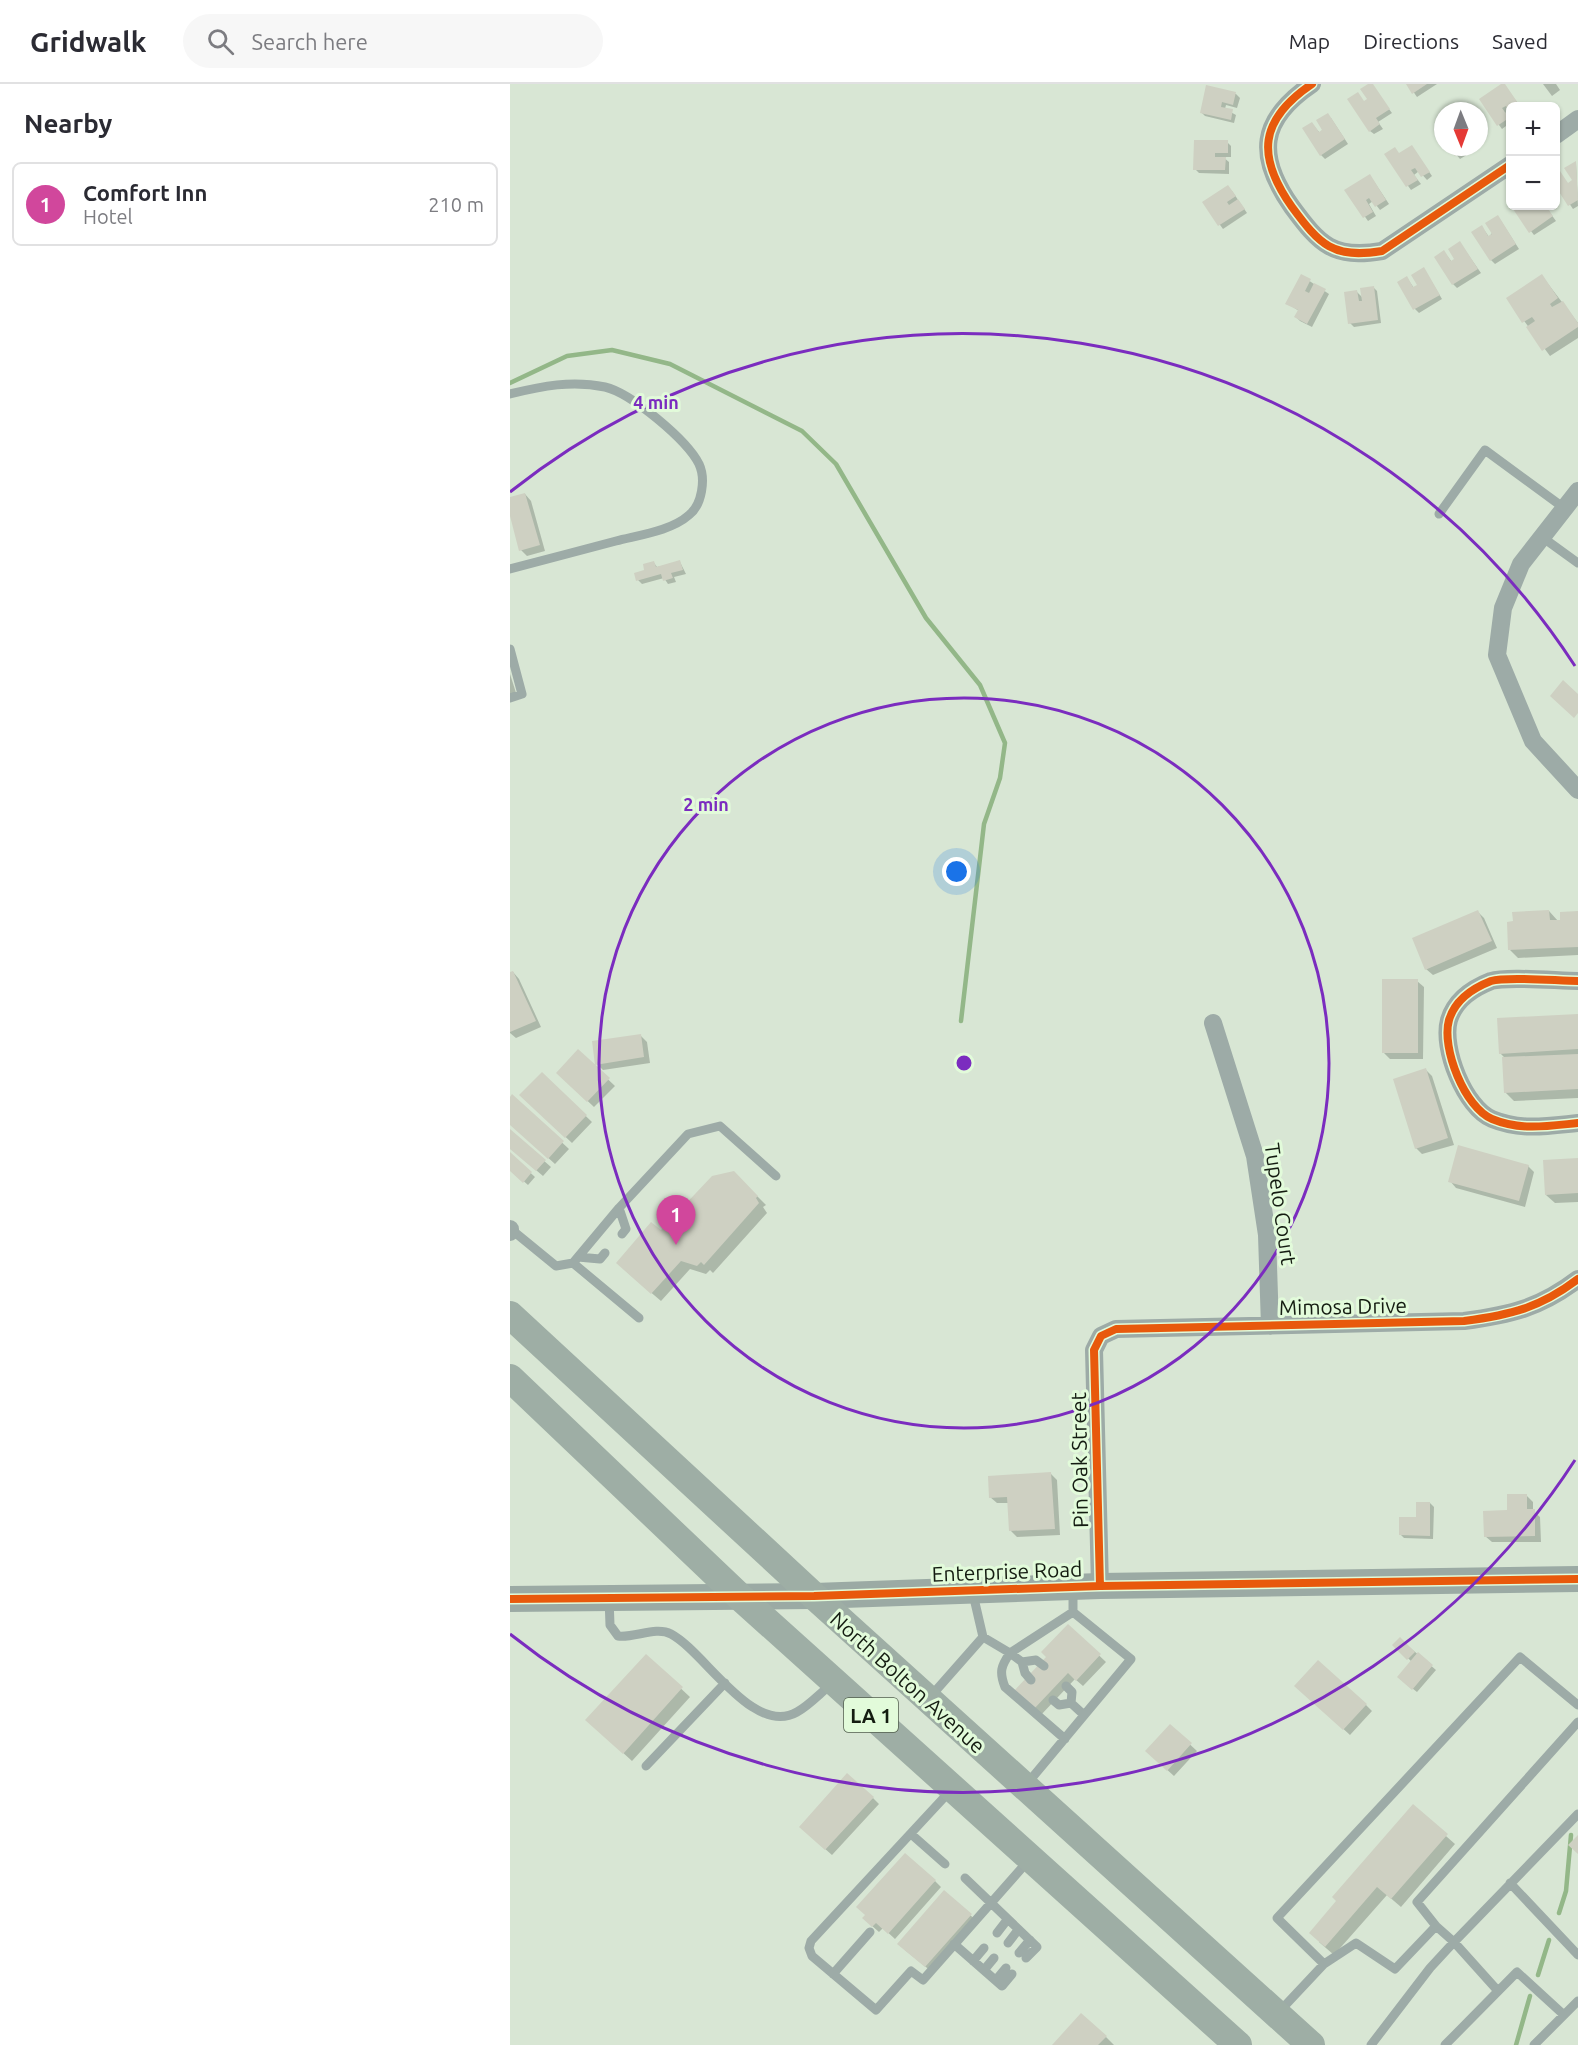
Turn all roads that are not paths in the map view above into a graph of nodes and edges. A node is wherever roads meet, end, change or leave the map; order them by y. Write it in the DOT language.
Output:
graph roads {
  1 [pos="1312,84"];
  2 [pos="1578,119"];
  3 [pos="1560,132"];
  4 [pos="1506,168"];
  5 [pos="510,394"];
  6 [pos="1578,491"];
  7 [pos="1564,508"];
  8 [pos="1439,514"];
  9 [pos="1542,537"];
  10 [pos="1578,563"];
  11 [pos="510,569"];
  12 [pos="510,649"];
  13 [pos="510,698"];
  14 [pos="1575,782"];
  15 [pos="1578,981"];
  16 [pos="1214,1023"];
  17 [pos="1578,1123"];
  18 [pos="776,1176"];
  19 [pos="619,1208"];
  20 [pos="511,1231"];
  21 [pos="622,1234"];
  22 [pos="605,1253"];
  23 [pos="576,1260"];
  24 [pos="1578,1279"];
  25 [pos="510,1315"];
  26 [pos="639,1318"];
  27 [pos="1270,1326"];
  28 [pos="1101,1336"];
  29 [pos="514,1387"];
  30 [pos="1578,1579"];
  31 [pos="1100,1586"];
  32 [pos="972,1591"];
  33 [pos="814,1596"];
  34 [pos="740,1597"];
  35 [pos="609,1598"];
  36 [pos="510,1599"];
  37 [pos="1073,1599"];
  38 [pos="983,1637"];
  39 [pos="1010,1653"];
  40 [pos="1022,1662"];
  41 [pos="1044,1666"];
  42 [pos="1031,1680"];
  43 [pos="834,1682"];
  44 [pos="725,1683"];
  45 [pos="1066,1686"];
  46 [pos="928,1700"];
  47 [pos="1053,1700"];
  48 [pos="1071,1703"];
  49 [pos="1578,1706"];
  50 [pos="1084,1715"];
  51 [pos="1578,1722"];
  52 [pos="1065,1739"];
  53 [pos="646,1766"];
  54 [pos="1025,1787"];
  55 [pos="953,1788"];
  56 [pos="1578,1814"];
  57 [pos="911,1834"];
  58 [pos="1031,1858"];
  59 [pos="945,1864"];
  60 [pos="965,1878"];
  61 [pos="1510,1883"];
  62 [pos="991,1903"];
  63 [pos="1007,1920"];
  64 [pos="1436,1926"];
  65 [pos="1018,1930"];
  66 [pos="870,1932"];
  67 [pos="997,1933"];
  68 [pos="1454,1942"];
  69 [pos="1008,1943"];
  70 [pos="954,1944"];
  71 [pos="984,1948"];
  72 [pos="1578,1955"];
  73 [pos="1023,1956"];
  74 [pos="994,1958"];
  75 [pos="974,1961"];
  76 [pos="1324,1964"];
  77 [pos="984,1970"];
  78 [pos="1009,1971"];
  79 [pos="833,1974"];
  80 [pos="1498,1991"];
  81 [pos="1578,2001"];
  82 [pos="1277,2014"];
  83 [pos="1564,2015"];
  84 [pos="1239,2045"];
  85 [pos="1311,2045"];
  86 [pos="1371,2045"];
  87 [pos="1445,2045"];
  88 [pos="1534,2045"];
  1 -- 4 [label="street"];
  2 -- 3 [label="street"];
  5 -- 11 [label="lane"];
  6 -- 7 [label="street"];
  7 -- 8 [label="lane"];
  7 -- 9 [label="street"];
  9 -- 10 [label="lane"];
  9 -- 14 [label="street"];
  12 -- 13 [label="lane"];
  15 -- 17 [label="street"];
  16 -- 27 [label="street, Tupelo Court"];
  18 -- 19 [label="lane"];
  19 -- 21 [label="lane"];
  19 -- 23 [label="lane"];
  20 -- 23 [label="lane"];
  22 -- 23 [label="lane"];
  23 -- 26 [label="lane"];
  24 -- 27 [label="street, Mimosa Drive"];
  25 -- 33 [label="main road, North Bolton Avenue / LA 1"];
  27 -- 28 [label="street, Mimosa Drive"];
  28 -- 31 [label="street, Pin Oak Street"];
  29 -- 34 [label="main road, LA 1"];
  30 -- 31 [label="street, Enterprise Road"];
  31 -- 37 [label="street, Enterprise Road"];
  32 -- 33 [label="street, Enterprise Road"];
  32 -- 37 [label="street, Enterprise Road"];
  32 -- 38 [label="lane"];
  33 -- 34 [label="street, Enterprise Road"];
  33 -- 46 [label="main road, North Bolton Avenue / LA 1"];
  34 -- 35 [label="street, Enterprise Road"];
  34 -- 43 [label="main road, LA 1"];
  35 -- 36 [label="street, Enterprise Road"];
  35 -- 44 [label="lane"];
  37 -- 39 [label="lane"];
  37 -- 50 [label="lane"];
  38 -- 39 [label="lane"];
  38 -- 46 [label="lane"];
  39 -- 40 [label="lane"];
  39 -- 52 [label="lane"];
  40 -- 41 [label="lane"];
  40 -- 42 [label="lane"];
  43 -- 44 [label="lane"];
  43 -- 55 [label="main road, LA 1"];
  44 -- 53 [label="lane"];
  45 -- 48 [label="lane"];
  46 -- 54 [label="main road, North Bolton Avenue / LA 1"];
  47 -- 48 [label="lane"];
  48 -- 50 [label="lane"];
  49 -- 76 [label="lane"];
  50 -- 52 [label="lane"];
  51 -- 64 [label="lane"];
  52 -- 54 [label="lane"];
  54 -- 82 [label="main road, North Bolton Avenue / LA 1"];
  55 -- 57 [label="lane"];
  55 -- 58 [label="main road, LA 1"];
  56 -- 61 [label="lane"];
  57 -- 59 [label="lane"];
  57 -- 79 [label="lane"];
  58 -- 62 [label="lane"];
  58 -- 84 [label="main road, LA 1"];
  60 -- 62 [label="lane"];
  61 -- 68 [label="lane"];
  61 -- 72 [label="lane"];
  62 -- 63 [label="lane"];
  62 -- 70 [label="lane"];
  63 -- 65 [label="lane"];
  63 -- 67 [label="lane"];
  64 -- 68 [label="lane"];
  64 -- 76 [label="lane"];
  65 -- 69 [label="lane"];
  65 -- 73 [label="lane"];
  66 -- 79 [label="lane"];
  68 -- 80 [label="lane"];
  68 -- 86 [label="lane"];
  70 -- 75 [label="lane"];
  70 -- 79 [label="lane"];
  71 -- 75 [label="lane"];
  74 -- 77 [label="lane"];
  75 -- 77 [label="lane"];
  76 -- 82 [label="lane"];
  77 -- 78 [label="lane"];
  80 -- 83 [label="lane"];
  80 -- 87 [label="lane"];
  81 -- 83 [label="lane"];
  82 -- 85 [label="main road, North Bolton Avenue / LA 1"];
  83 -- 88 [label="lane"];
}
